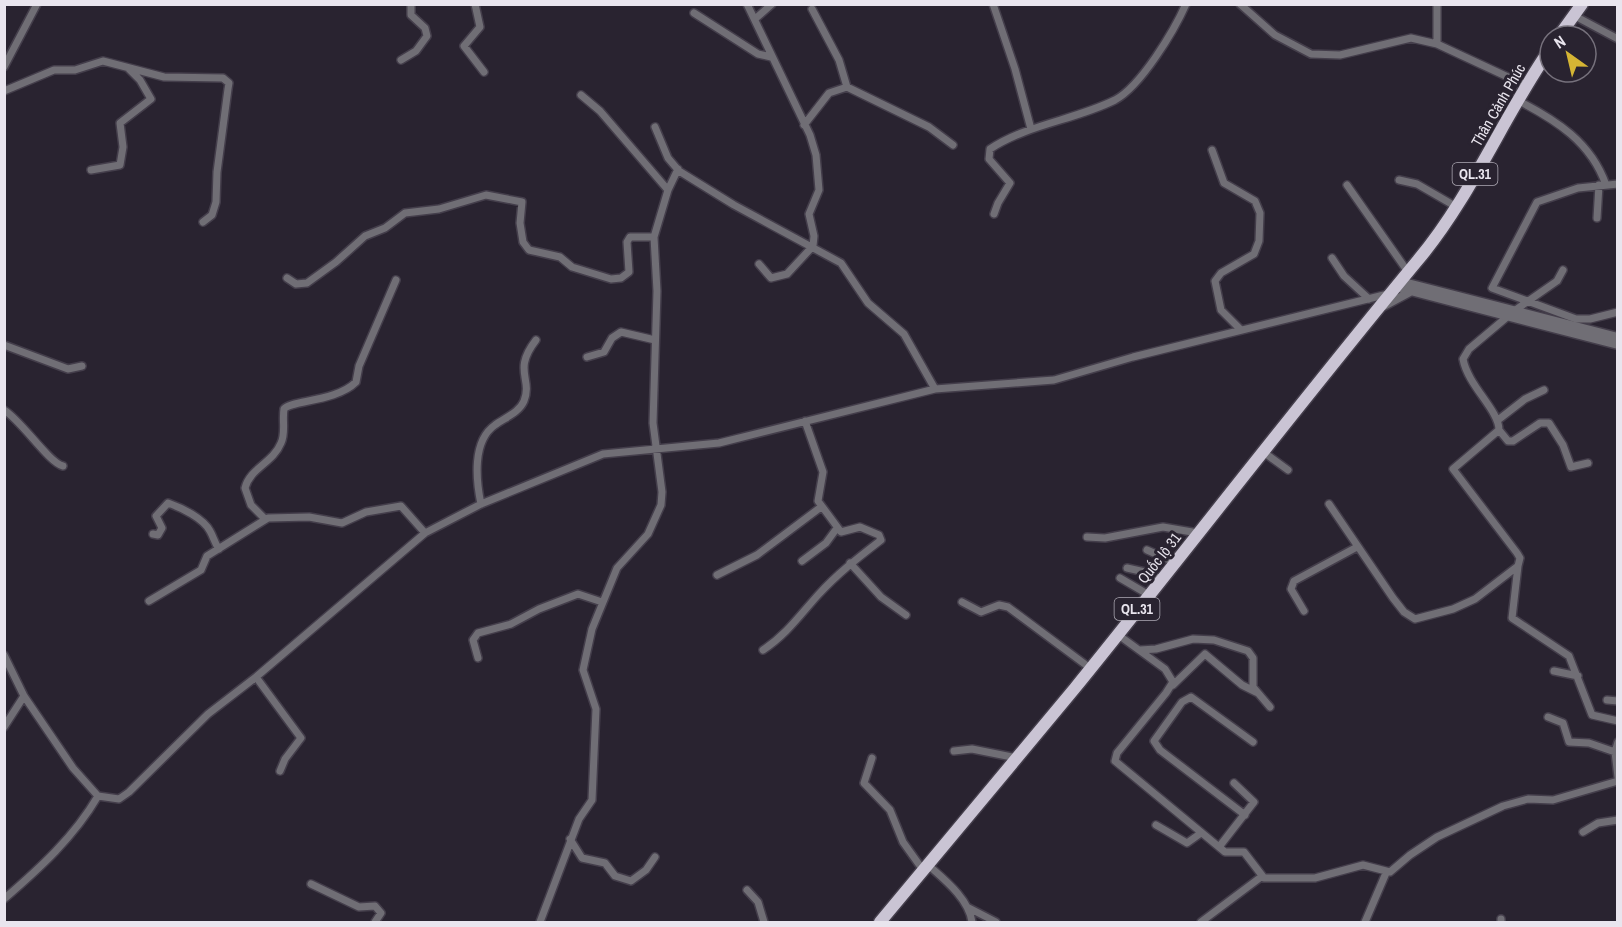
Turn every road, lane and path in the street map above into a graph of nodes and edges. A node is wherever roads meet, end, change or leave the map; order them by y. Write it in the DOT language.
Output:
graph roads {
  1 [pos="37,4"];
  2 [pos="411,4"];
  3 [pos="475,4"];
  4 [pos="747,4"];
  5 [pos="772,4"];
  6 [pos="993,4"];
  7 [pos="1186,4"];
  8 [pos="1240,4"];
  9 [pos="1437,4"];
  10 [pos="1582,4"];
  11 [pos="812,9"];
  12 [pos="694,13"];
  13 [pos="1573,15"];
  14 [pos="755,19"];
  15 [pos="1567,24"];
  16 [pos="1617,39"];
  17 [pos="1437,44"];
  18 [pos="771,57"];
  19 [pos="401,60"];
  20 [pos="1538,66"];
  21 [pos="4,67"];
  22 [pos="127,67"];
  23 [pos="484,72"];
  24 [pos="1525,85"];
  25 [pos="847,87"];
  26 [pos="4,91"];
  27 [pos="581,95"];
  28 [pos="1517,100"];
  29 [pos="804,125"];
  30 [pos="655,127"];
  31 [pos="1031,129"];
  32 [pos="953,145"];
  33 [pos="1212,150"];
  34 [pos="678,169"];
  35 [pos="91,170"];
  36 [pos="1399,180"];
  37 [pos="1617,184"];
  38 [pos="1347,185"];
  39 [pos="1602,185"];
  40 [pos="668,190"];
  41 [pos="1455,206"];
  42 [pos="994,214"];
  43 [pos="1597,218"];
  44 [pos="203,222"];
  45 [pos="654,237"];
  46 [pos="813,246"];
  47 [pos="1332,258"];
  48 [pos="1418,261"];
  49 [pos="759,264"];
  50 [pos="1563,270"];
  51 [pos="287,278"];
  52 [pos="396,280"];
  53 [pos="1399,283"];
  54 [pos="1412,289"];
  55 [pos="1369,299"];
  56 [pos="1527,301"];
  57 [pos="1376,311"];
  58 [pos="1617,312"];
  59 [pos="1510,314"];
  60 [pos="1241,330"];
  61 [pos="1617,337"];
  62 [pos="536,340"];
  63 [pos="655,340"];
  64 [pos="4,345"];
  65 [pos="1617,345"];
  66 [pos="587,357"];
  67 [pos="82,366"];
  68 [pos="935,389"];
  69 [pos="1544,390"];
  70 [pos="4,410"];
  71 [pos="1498,420"];
  72 [pos="805,421"];
  73 [pos="1499,430"];
  74 [pos="655,449"];
  75 [pos="1262,451"];
  76 [pos="1588,463"];
  77 [pos="63,466"];
  78 [pos="1288,470"];
  79 [pos="481,504"];
  80 [pos="1329,504"];
  81 [pos="822,507"];
  82 [pos="265,519"];
  83 [pos="837,528"];
  84 [pos="426,533"];
  85 [pos="1198,533"];
  86 [pos="153,534"];
  87 [pos="1087,537"];
  88 [pos="1358,547"];
  89 [pos="219,549"];
  90 [pos="1146,550"];
  91 [pos="802,561"];
  92 [pos="1174,562"];
  93 [pos="850,563"];
  94 [pos="1518,566"];
  95 [pos="1127,568"];
  96 [pos="717,575"];
  97 [pos="1120,578"];
  98 [pos="1161,579"];
  99 [pos="1149,595"];
  100 [pos="149,601"];
  101 [pos="602,602"];
  102 [pos="962,602"];
  103 [pos="1304,611"];
  104 [pos="906,615"];
  105 [pos="1117,634"];
  106 [pos="763,650"];
  107 [pos="1140,650"];
  108 [pos="4,655"];
  109 [pos="478,658"];
  110 [pos="1090,668"];
  111 [pos="1554,671"];
  112 [pos="1578,676"];
  113 [pos="256,677"];
  114 [pos="1171,687"];
  115 [pos="1256,692"];
  116 [pos="24,696"];
  117 [pos="1606,699"];
  118 [pos="1617,701"];
  119 [pos="1270,706"];
  120 [pos="1548,717"];
  121 [pos="1617,721"];
  122 [pos="4,727"];
  123 [pos="1252,742"];
  124 [pos="1617,742"];
  125 [pos="954,751"];
  126 [pos="1615,752"];
  127 [pos="872,758"];
  128 [pos="1017,758"];
  129 [pos="280,771"];
  130 [pos="1617,777"];
  131 [pos="1617,781"];
  132 [pos="1234,783"];
  133 [pos="98,796"];
  134 [pos="1245,815"];
  135 [pos="1617,820"];
  136 [pos="1156,825"];
  137 [pos="1583,832"];
  138 [pos="1201,833"];
  139 [pos="570,839"];
  140 [pos="1219,847"];
  141 [pos="655,857"];
  142 [pos="924,867"];
  143 [pos="1386,873"];
  144 [pos="1261,877"];
  145 [pos="311,884"];
  146 [pos="747,890"];
  147 [pos="4,899"];
  148 [pos="967,907"];
  149 [pos="375,922"];
  150 [pos="540,922"];
  151 [pos="764,922"];
  152 [pos="880,922"];
  153 [pos="972,922"];
  154 [pos="996,922"];
  155 [pos="1201,922"];
  156 [pos="1365,922"];
  1 -- 21 [label="street"];
  2 -- 19 [label="street"];
  3 -- 23 [label="street"];
  4 -- 14 [label="street"];
  5 -- 14 [label="street"];
  6 -- 31 [label="street"];
  7 -- 31 [label="street"];
  8 -- 17 [label="street"];
  9 -- 17 [label="street"];
  10 -- 13 [label="highway"];
  11 -- 25 [label="street"];
  12 -- 18 [label="street"];
  13 -- 15 [label="highway"];
  13 -- 16 [label="street"];
  14 -- 18 [label="street"];
  17 -- 24 [label="street"];
  18 -- 29 [label="street"];
  20 -- 24 [label="highway, Thân Cảnh Phúc / QL.31"];
  22 -- 26 [label="street"];
  22 -- 35 [label="street"];
  22 -- 44 [label="street"];
  24 -- 28 [label="highway, Thân Cảnh Phúc / QL.31"];
  25 -- 29 [label="street"];
  25 -- 32 [label="street"];
  27 -- 40 [label="street"];
  28 -- 39 [label="street"];
  28 -- 41 [label="highway, Thân Cảnh Phúc / QL.31"];
  29 -- 46 [label="street"];
  30 -- 34 [label="street"];
  31 -- 42 [label="street"];
  33 -- 60 [label="street"];
  34 -- 40 [label="street"];
  34 -- 46 [label="street"];
  36 -- 41 [label="street"];
  37 -- 39 [label="street"];
  38 -- 53 [label="street"];
  39 -- 43 [label="street"];
  39 -- 56 [label="street"];
  40 -- 45 [label="street"];
  41 -- 48 [label="highway, Thân Cảnh Phúc / QL.31"];
  45 -- 51 [label="street"];
  45 -- 63 [label="street"];
  46 -- 49 [label="street"];
  46 -- 68 [label="street"];
  47 -- 55 [label="street"];
  48 -- 53 [label="highway, Thân Cảnh Phúc / QL.31"];
  48 -- 54 [label="street"];
  50 -- 56 [label="street"];
  52 -- 82 [label="street"];
  53 -- 54 [label="street"];
  53 -- 55 [label="street"];
  53 -- 57 [label="highway, Quốc lộ 31 / QL.31"];
  54 -- 57 [label="street"];
  54 -- 59 [label="street"];
  55 -- 60 [label="street"];
  56 -- 58 [label="street"];
  56 -- 59 [label="street"];
  57 -- 75 [label="highway, Quốc lộ 31 / QL.31"];
  59 -- 61 [label="street"];
  59 -- 65 [label="street"];
  59 -- 71 [label="street"];
  60 -- 68 [label="street"];
  62 -- 79 [label="street"];
  63 -- 66 [label="street"];
  63 -- 74 [label="street"];
  64 -- 67 [label="street"];
  68 -- 72 [label="street"];
  69 -- 71 [label="street"];
  70 -- 77 [label="street"];
  71 -- 73 [label="street"];
  72 -- 74 [label="street"];
  72 -- 81 [label="street"];
  73 -- 76 [label="street"];
  73 -- 94 [label="street"];
  74 -- 79 [label="street"];
  74 -- 101 [label="street"];
  75 -- 78 [label="street"];
  75 -- 85 [label="highway, Quốc lộ 31 / QL.31"];
  79 -- 84 [label="street"];
  80 -- 88 [label="street"];
  81 -- 83 [label="street"];
  81 -- 96 [label="street"];
  82 -- 84 [label="street"];
  82 -- 89 [label="street"];
  83 -- 91 [label="street"];
  83 -- 93 [label="street"];
  84 -- 113 [label="street"];
  85 -- 87 [label="street"];
  85 -- 92 [label="highway, Quốc lộ 31 / QL.31"];
  86 -- 89 [label="street"];
  88 -- 94 [label="street"];
  88 -- 103 [label="street"];
  89 -- 100 [label="street"];
  90 -- 92 [label="street"];
  92 -- 98 [label="highway, Quốc lộ 31 / QL.31"];
  93 -- 104 [label="street"];
  93 -- 106 [label="street"];
  94 -- 112 [label="street"];
  95 -- 98 [label="street"];
  97 -- 99 [label="street"];
  98 -- 99 [label="highway, Quốc lộ 31 / QL.31"];
  99 -- 105 [label="highway, Quốc lộ 31 / QL.31"];
  101 -- 109 [label="street"];
  101 -- 139 [label="street"];
  102 -- 110 [label="street"];
  105 -- 107 [label="street"];
  105 -- 110 [label="highway, Quốc lộ 31 / QL.31"];
  107 -- 114 [label="street"];
  107 -- 115 [label="street"];
  108 -- 116 [label="street"];
  110 -- 128 [label="highway, Quốc lộ 31 / QL.31"];
  111 -- 112 [label="street"];
  112 -- 121 [label="street"];
  113 -- 129 [label="street"];
  113 -- 133 [label="street"];
  114 -- 115 [label="street"];
  114 -- 138 [label="street"];
  115 -- 119 [label="street"];
  116 -- 122 [label="street"];
  116 -- 133 [label="street"];
  117 -- 118 [label="street"];
  120 -- 126 [label="street"];
  123 -- 134 [label="street"];
  124 -- 126 [label="street"];
  125 -- 128 [label="street"];
  126 -- 130 [label="street"];
  127 -- 142 [label="street"];
  128 -- 142 [label="highway, Quốc lộ 31 / QL.31"];
  131 -- 143 [label="street"];
  132 -- 134 [label="street"];
  133 -- 147 [label="street"];
  134 -- 140 [label="street"];
  135 -- 137 [label="street"];
  136 -- 138 [label="street"];
  138 -- 140 [label="street"];
  139 -- 141 [label="street"];
  139 -- 150 [label="street"];
  140 -- 144 [label="street"];
  142 -- 148 [label="street"];
  142 -- 152 [label="highway, Quốc lộ 31 / QL.31"];
  143 -- 144 [label="street"];
  143 -- 156 [label="street"];
  144 -- 155 [label="street"];
  145 -- 149 [label="street"];
  146 -- 151 [label="street"];
  148 -- 153 [label="street"];
  148 -- 154 [label="street"];
}
